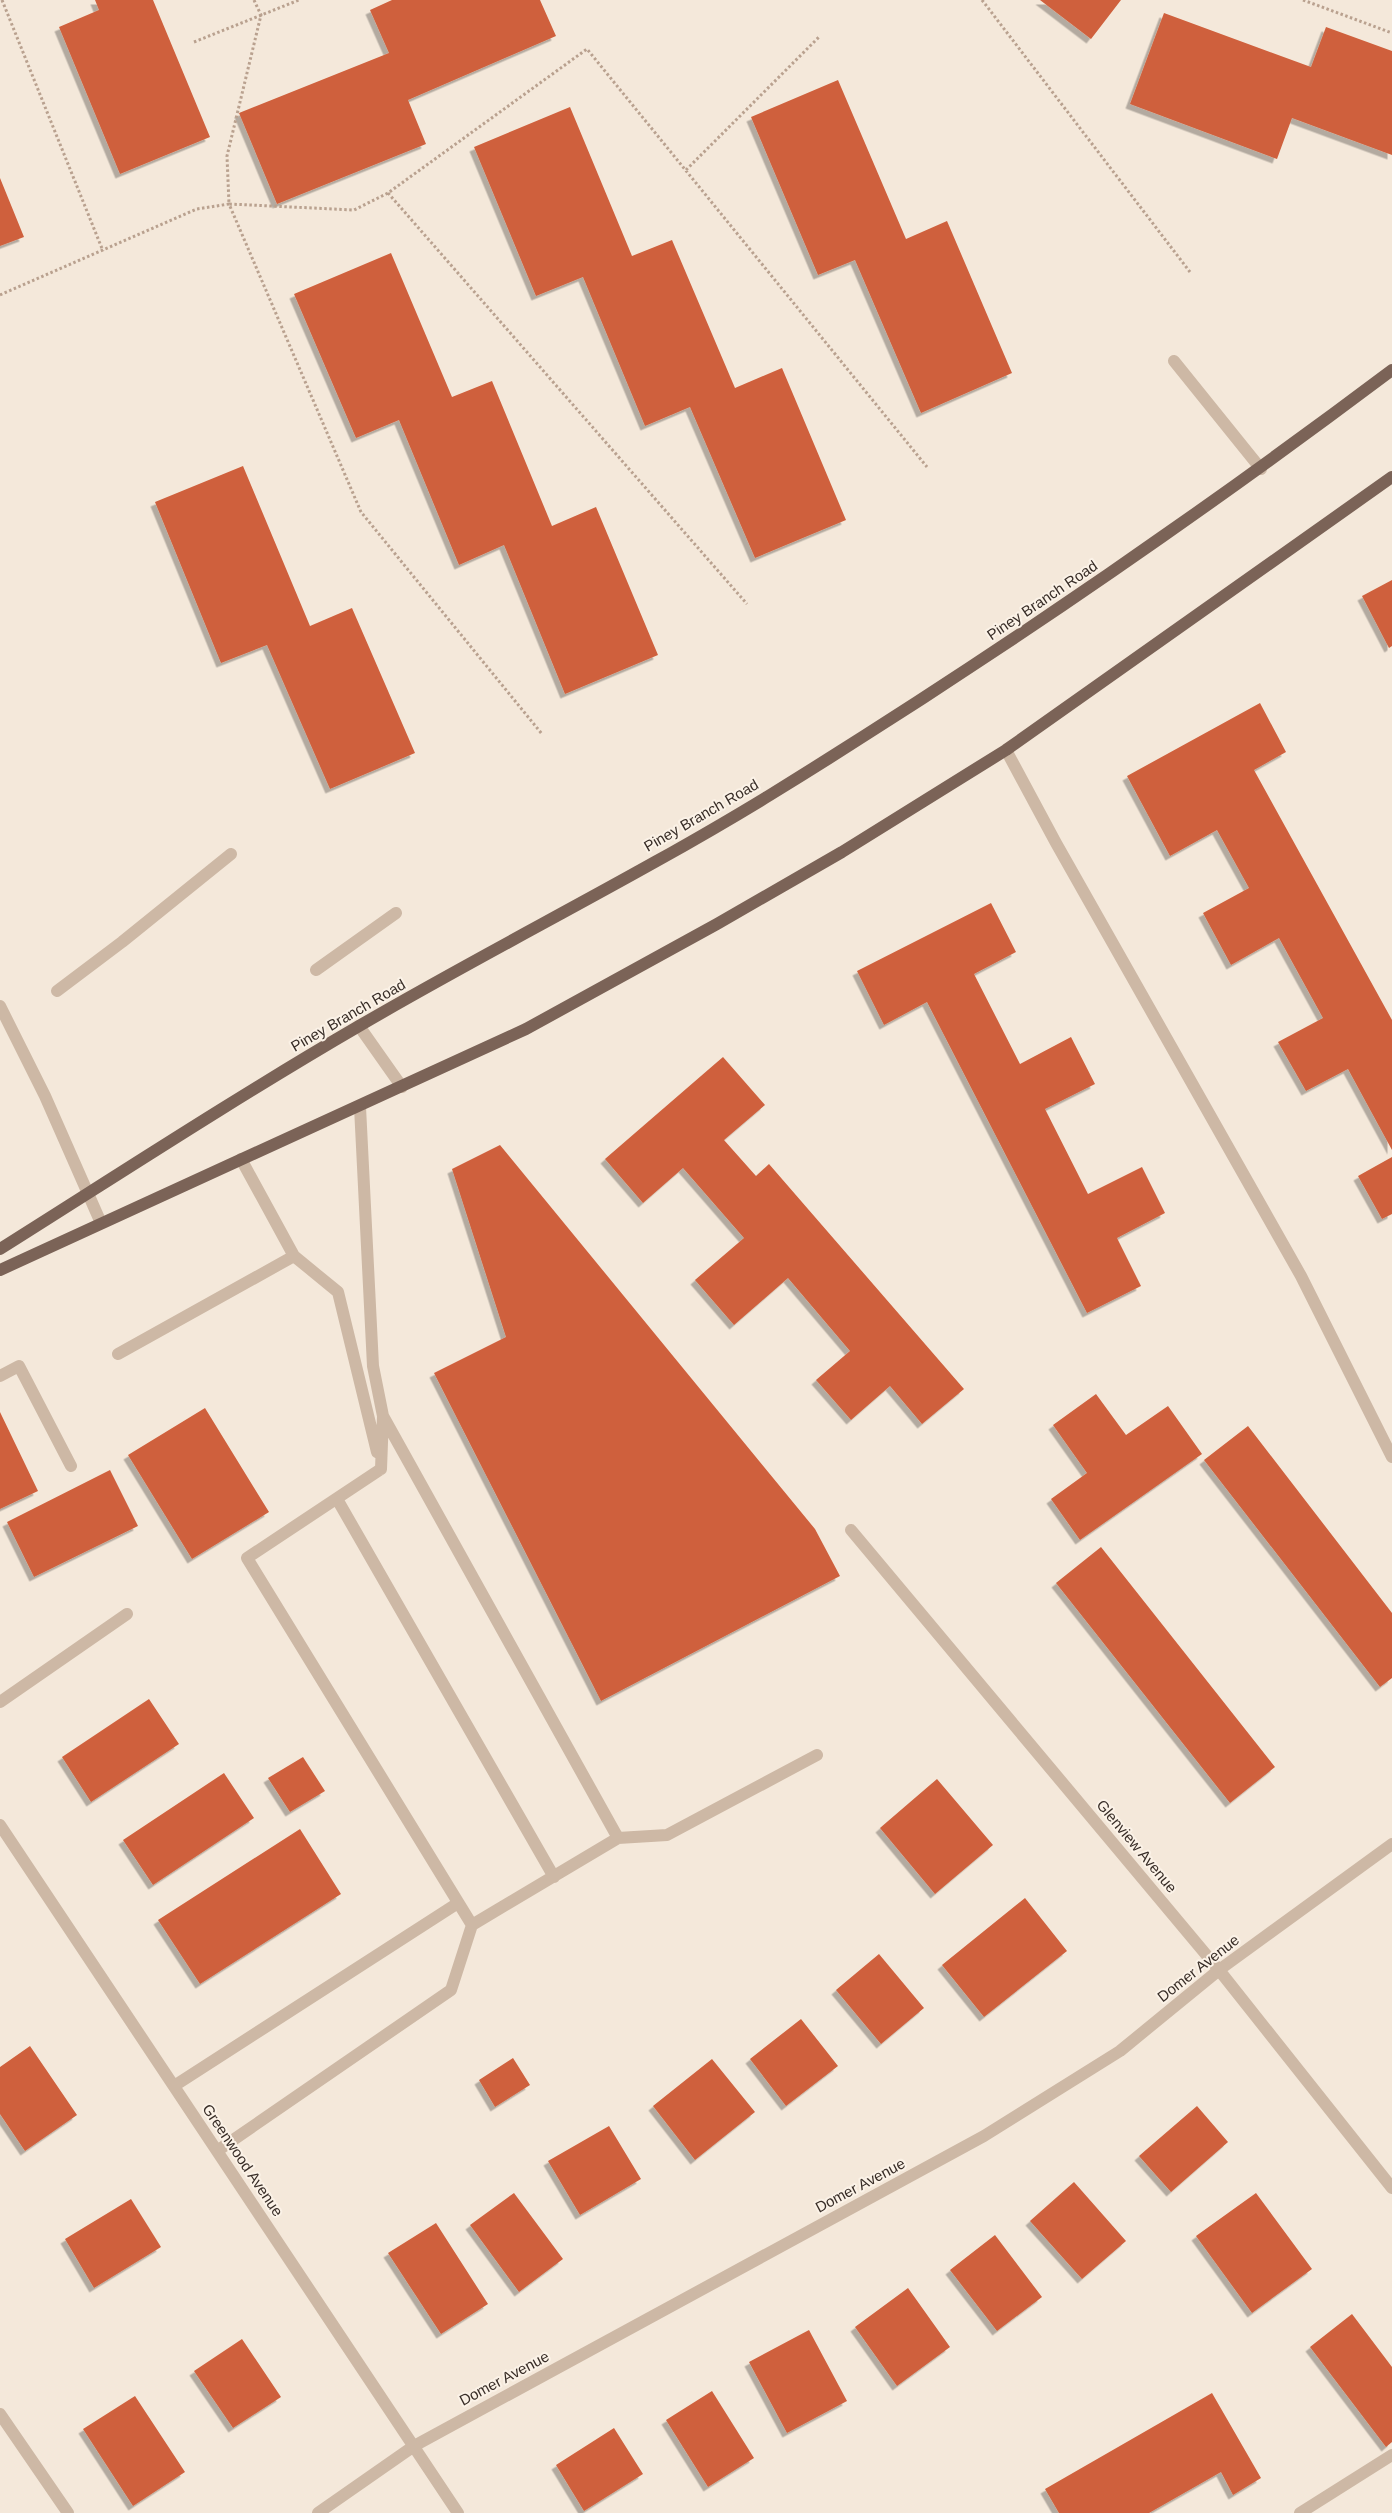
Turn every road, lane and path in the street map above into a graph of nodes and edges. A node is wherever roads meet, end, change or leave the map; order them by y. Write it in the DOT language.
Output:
graph roads {
  1 [pos="2,0"];
  2 [pos="254,0"];
  3 [pos="299,0"];
  4 [pos="982,0"];
  5 [pos="1303,0"];
  6 [pos="261,15"];
  7 [pos="1392,33"];
  8 [pos="819,37"];
  9 [pos="194,42"];
  10 [pos="686,170"];
  11 [pos="388,193"];
  12 [pos="229,204"];
  13 [pos="103,251"];
  14 [pos="1190,272"];
  15 [pos="0,295"];
  16 [pos="1174,361"];
  17 [pos="1392,370"];
  18 [pos="927,467"];
  19 [pos="1261,468"];
  20 [pos="1392,477"];
  21 [pos="747,604"];
  22 [pos="542,734"];
  23 [pos="1006,750"];
  24 [pos="231,854"];
  25 [pos="396,913"];
  26 [pos="316,970"];
  27 [pos="57,991"];
  28 [pos="0,1006"];
  29 [pos="359,1026"];
  30 [pos="402,1087"];
  31 [pos="360,1107"];
  32 [pos="241,1159"];
  33 [pos="88,1193"];
  34 [pos="102,1223"];
  35 [pos="0,1249"];
  36 [pos="294,1256"];
  37 [pos="0,1270"];
  38 [pos="118,1354"];
  39 [pos="0,1376"];
  40 [pos="383,1416"];
  41 [pos="1392,1457"];
  42 [pos="71,1466"];
  43 [pos="381,1469"];
  44 [pos="337,1499"];
  45 [pos="851,1530"];
  46 [pos="127,1614"];
  47 [pos="0,1702"];
  48 [pos="817,1755"];
  49 [pos="0,1826"];
  50 [pos="618,1838"];
  51 [pos="1392,1844"];
  52 [pos="554,1877"];
  53 [pos="458,1903"];
  54 [pos="472,1925"];
  55 [pos="1219,1970"];
  56 [pos="174,2086"];
  57 [pos="217,2151"];
  58 [pos="1392,2188"];
  59 [pos="0,2414"];
  60 [pos="414,2446"];
  61 [pos="1392,2455"];
  62 [pos="68,2513"];
  63 [pos="318,2513"];
  64 [pos="458,2513"];
  65 [pos="1300,2513"];
  1 -- 13 [label="path"];
  2 -- 6 [label="path"];
  3 -- 6 [label="path"];
  4 -- 14 [label="path"];
  5 -- 7 [label="path"];
  6 -- 9 [label="path"];
  6 -- 12 [label="path"];
  8 -- 10 [label="path"];
  10 -- 11 [label="path"];
  10 -- 18 [label="path"];
  11 -- 12 [label="path"];
  11 -- 21 [label="path"];
  12 -- 13 [label="path"];
  12 -- 22 [label="path"];
  13 -- 15 [label="path"];
  16 -- 19 [label="street"];
  17 -- 19 [label="main road, Piney Branch Road"];
  19 -- 29 [label="main road, Piney Branch Road"];
  20 -- 23 [label="main road"];
  23 -- 30 [label="main road"];
  23 -- 41 [label="street"];
  24 -- 27 [label="street"];
  25 -- 26 [label="street"];
  28 -- 33 [label="street"];
  29 -- 30 [label="street"];
  29 -- 33 [label="main road, Piney Branch Road"];
  30 -- 31 [label="main road"];
  31 -- 32 [label="main road"];
  31 -- 40 [label="street"];
  32 -- 34 [label="main road"];
  32 -- 36 [label="street"];
  33 -- 34 [label="street"];
  33 -- 35 [label="main road, Piney Branch Road"];
  34 -- 37 [label="main road"];
  36 -- 38 [label="street"];
  36 -- 43 [label="street"];
  39 -- 42 [label="street"];
  40 -- 43 [label="street"];
  40 -- 50 [label="street"];
  43 -- 44 [label="street"];
  44 -- 52 [label="street"];
  44 -- 53 [label="street"];
  45 -- 55 [label="street, Glenview Avenue"];
  46 -- 47 [label="street"];
  48 -- 50 [label="street"];
  49 -- 56 [label="street, Greenwood Avenue"];
  50 -- 52 [label="street"];
  51 -- 55 [label="street, Domer Avenue"];
  52 -- 54 [label="street"];
  53 -- 54 [label="street"];
  53 -- 56 [label="street"];
  54 -- 57 [label="street"];
  55 -- 58 [label="street, Glenview Avenue"];
  55 -- 60 [label="street, Domer Avenue"];
  56 -- 57 [label="street, Greenwood Avenue"];
  57 -- 60 [label="street, Greenwood Avenue"];
  59 -- 62 [label="street"];
  60 -- 63 [label="street, Domer Avenue"];
  60 -- 64 [label="street, Greenwood Avenue"];
  61 -- 65 [label="street"];
}
